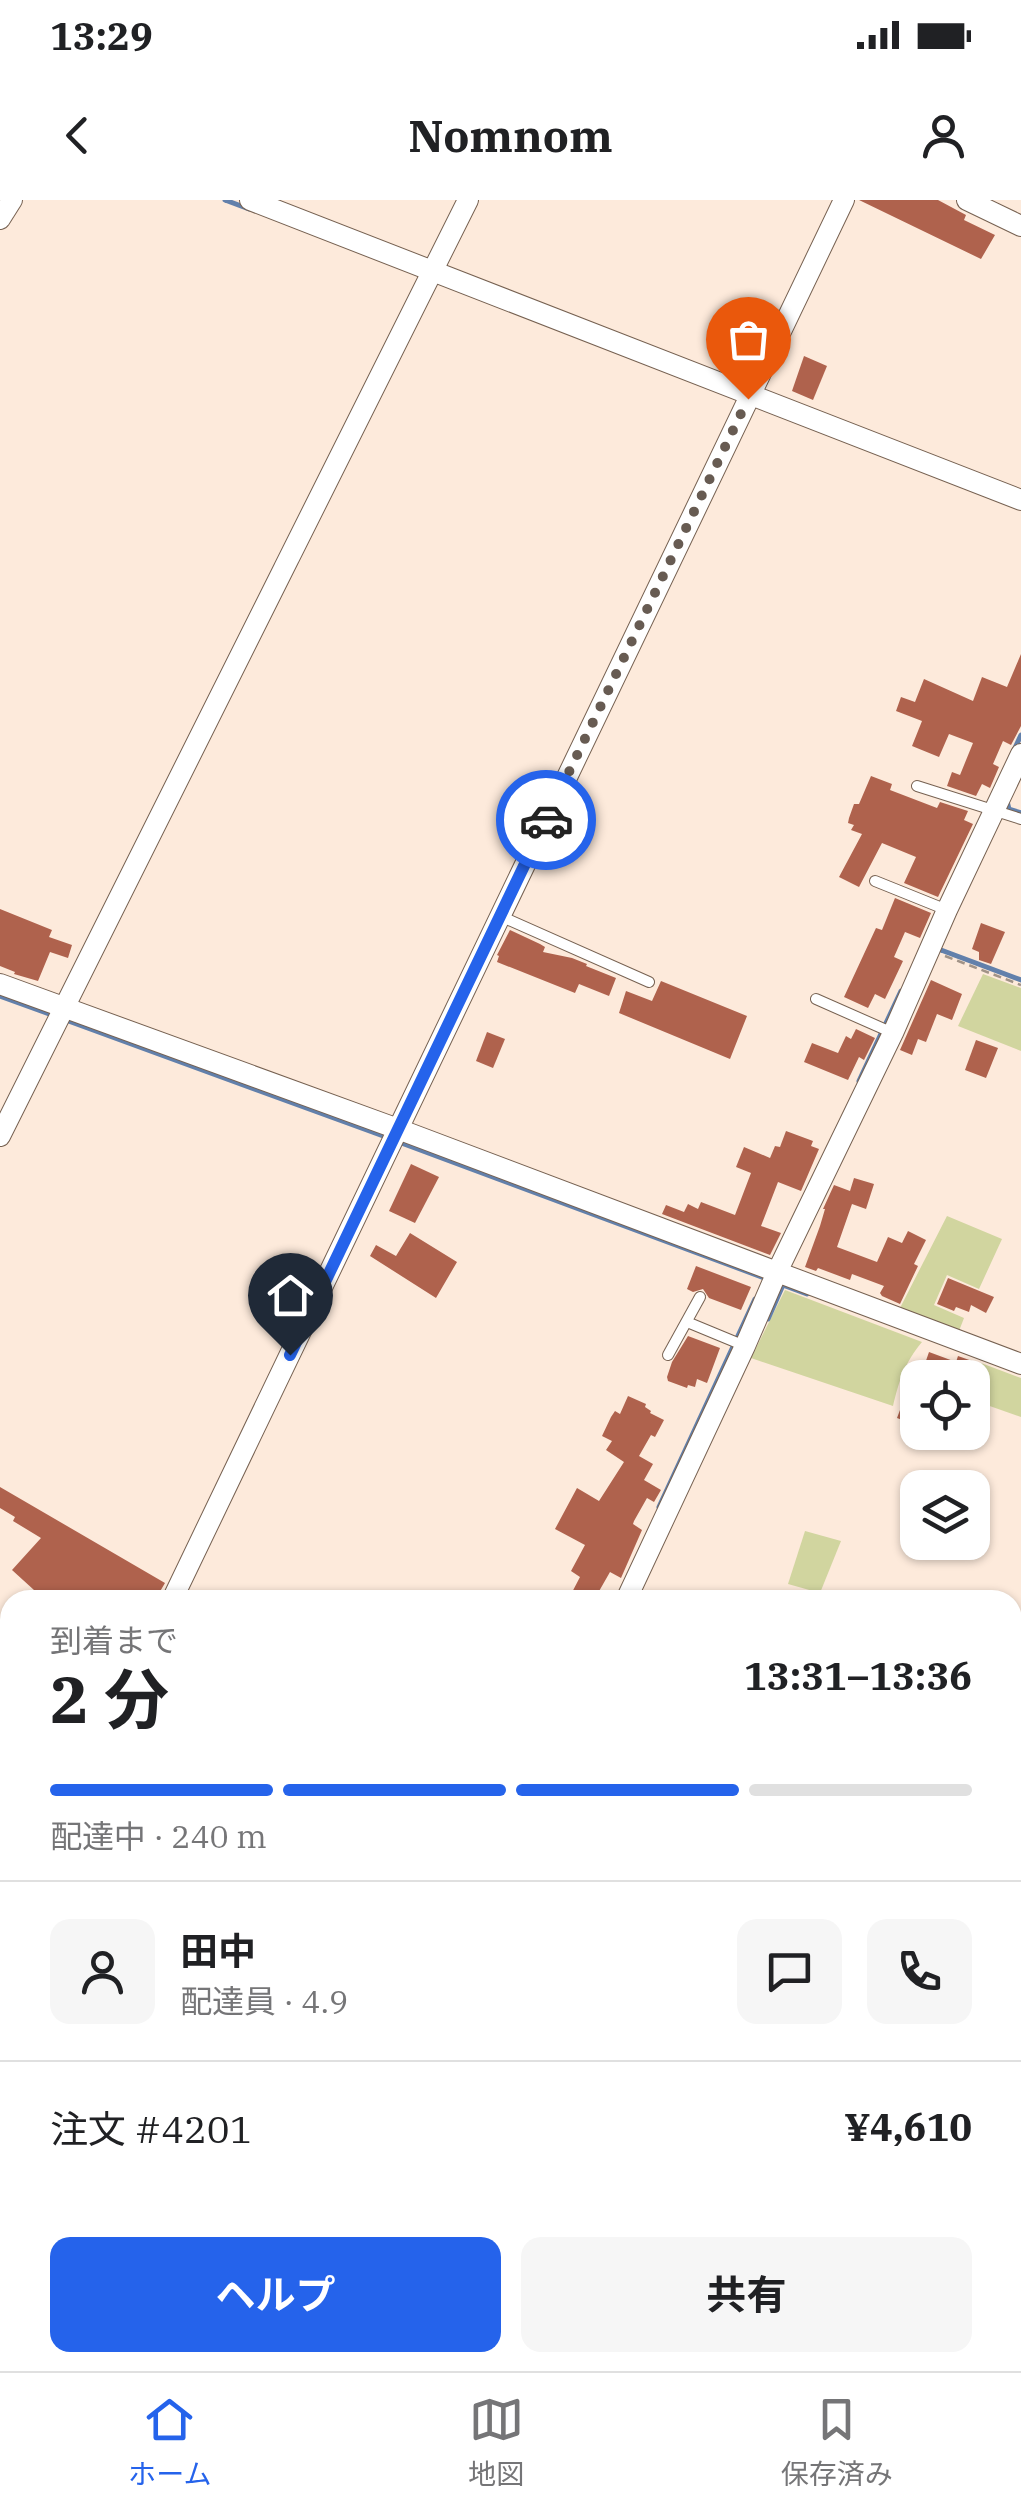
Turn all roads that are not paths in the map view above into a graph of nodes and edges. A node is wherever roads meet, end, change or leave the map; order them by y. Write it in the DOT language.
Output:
graph roads {
  1 [pos="12,200"];
  2 [pos="250,200"];
  3 [pos="468,200"];
  4 [pos="844,200"];
  5 [pos="967,200"];
  6 [pos="0,219"];
  7 [pos="1021,226"];
  8 [pos="431,276"];
  9 [pos="748,400"];
  10 [pos="1021,500"];
  11 [pos="1021,754"];
  12 [pos="917,786"];
  13 [pos="989,808"];
  14 [pos="1021,819"];
  15 [pos="875,881"];
  16 [pos="943,908"];
  17 [pos="500,916"];
  18 [pos="648,982"];
  19 [pos="0,984"];
  20 [pos="816,999"];
  21 [pos="60,1014"];
  22 [pos="886,1030"];
  23 [pos="0,1136"];
  24 [pos="394,1136"];
  25 [pos="775,1278"];
  26 [pos="700,1296"];
  27 [pos="686,1322"];
  28 [pos="738,1343"];
  29 [pos="668,1356"];
  30 [pos="1021,1364"];
  31 [pos="177,1590"];
  32 [pos="630,1590"];
  1 -- 6 [label="street"];
  2 -- 8 [label="street"];
  3 -- 8 [label="street"];
  4 -- 9 [label="street"];
  5 -- 7 [label="street"];
  8 -- 9 [label="street"];
  8 -- 21 [label="street"];
  9 -- 10 [label="street"];
  9 -- 17 [label="street"];
  11 -- 13 [label="street"];
  12 -- 13 [label="lane"];
  13 -- 14 [label="lane"];
  13 -- 16 [label="street"];
  15 -- 16 [label="lane"];
  16 -- 22 [label="street"];
  17 -- 18 [label="lane"];
  17 -- 24 [label="street"];
  19 -- 21 [label="street"];
  20 -- 22 [label="lane"];
  21 -- 23 [label="street"];
  21 -- 24 [label="street"];
  22 -- 25 [label="street"];
  24 -- 25 [label="street"];
  24 -- 31 [label="street"];
  25 -- 28 [label="street"];
  25 -- 30 [label="street"];
  26 -- 27 [label="lane"];
  27 -- 28 [label="lane"];
  27 -- 29 [label="lane"];
  28 -- 32 [label="street"];
}
